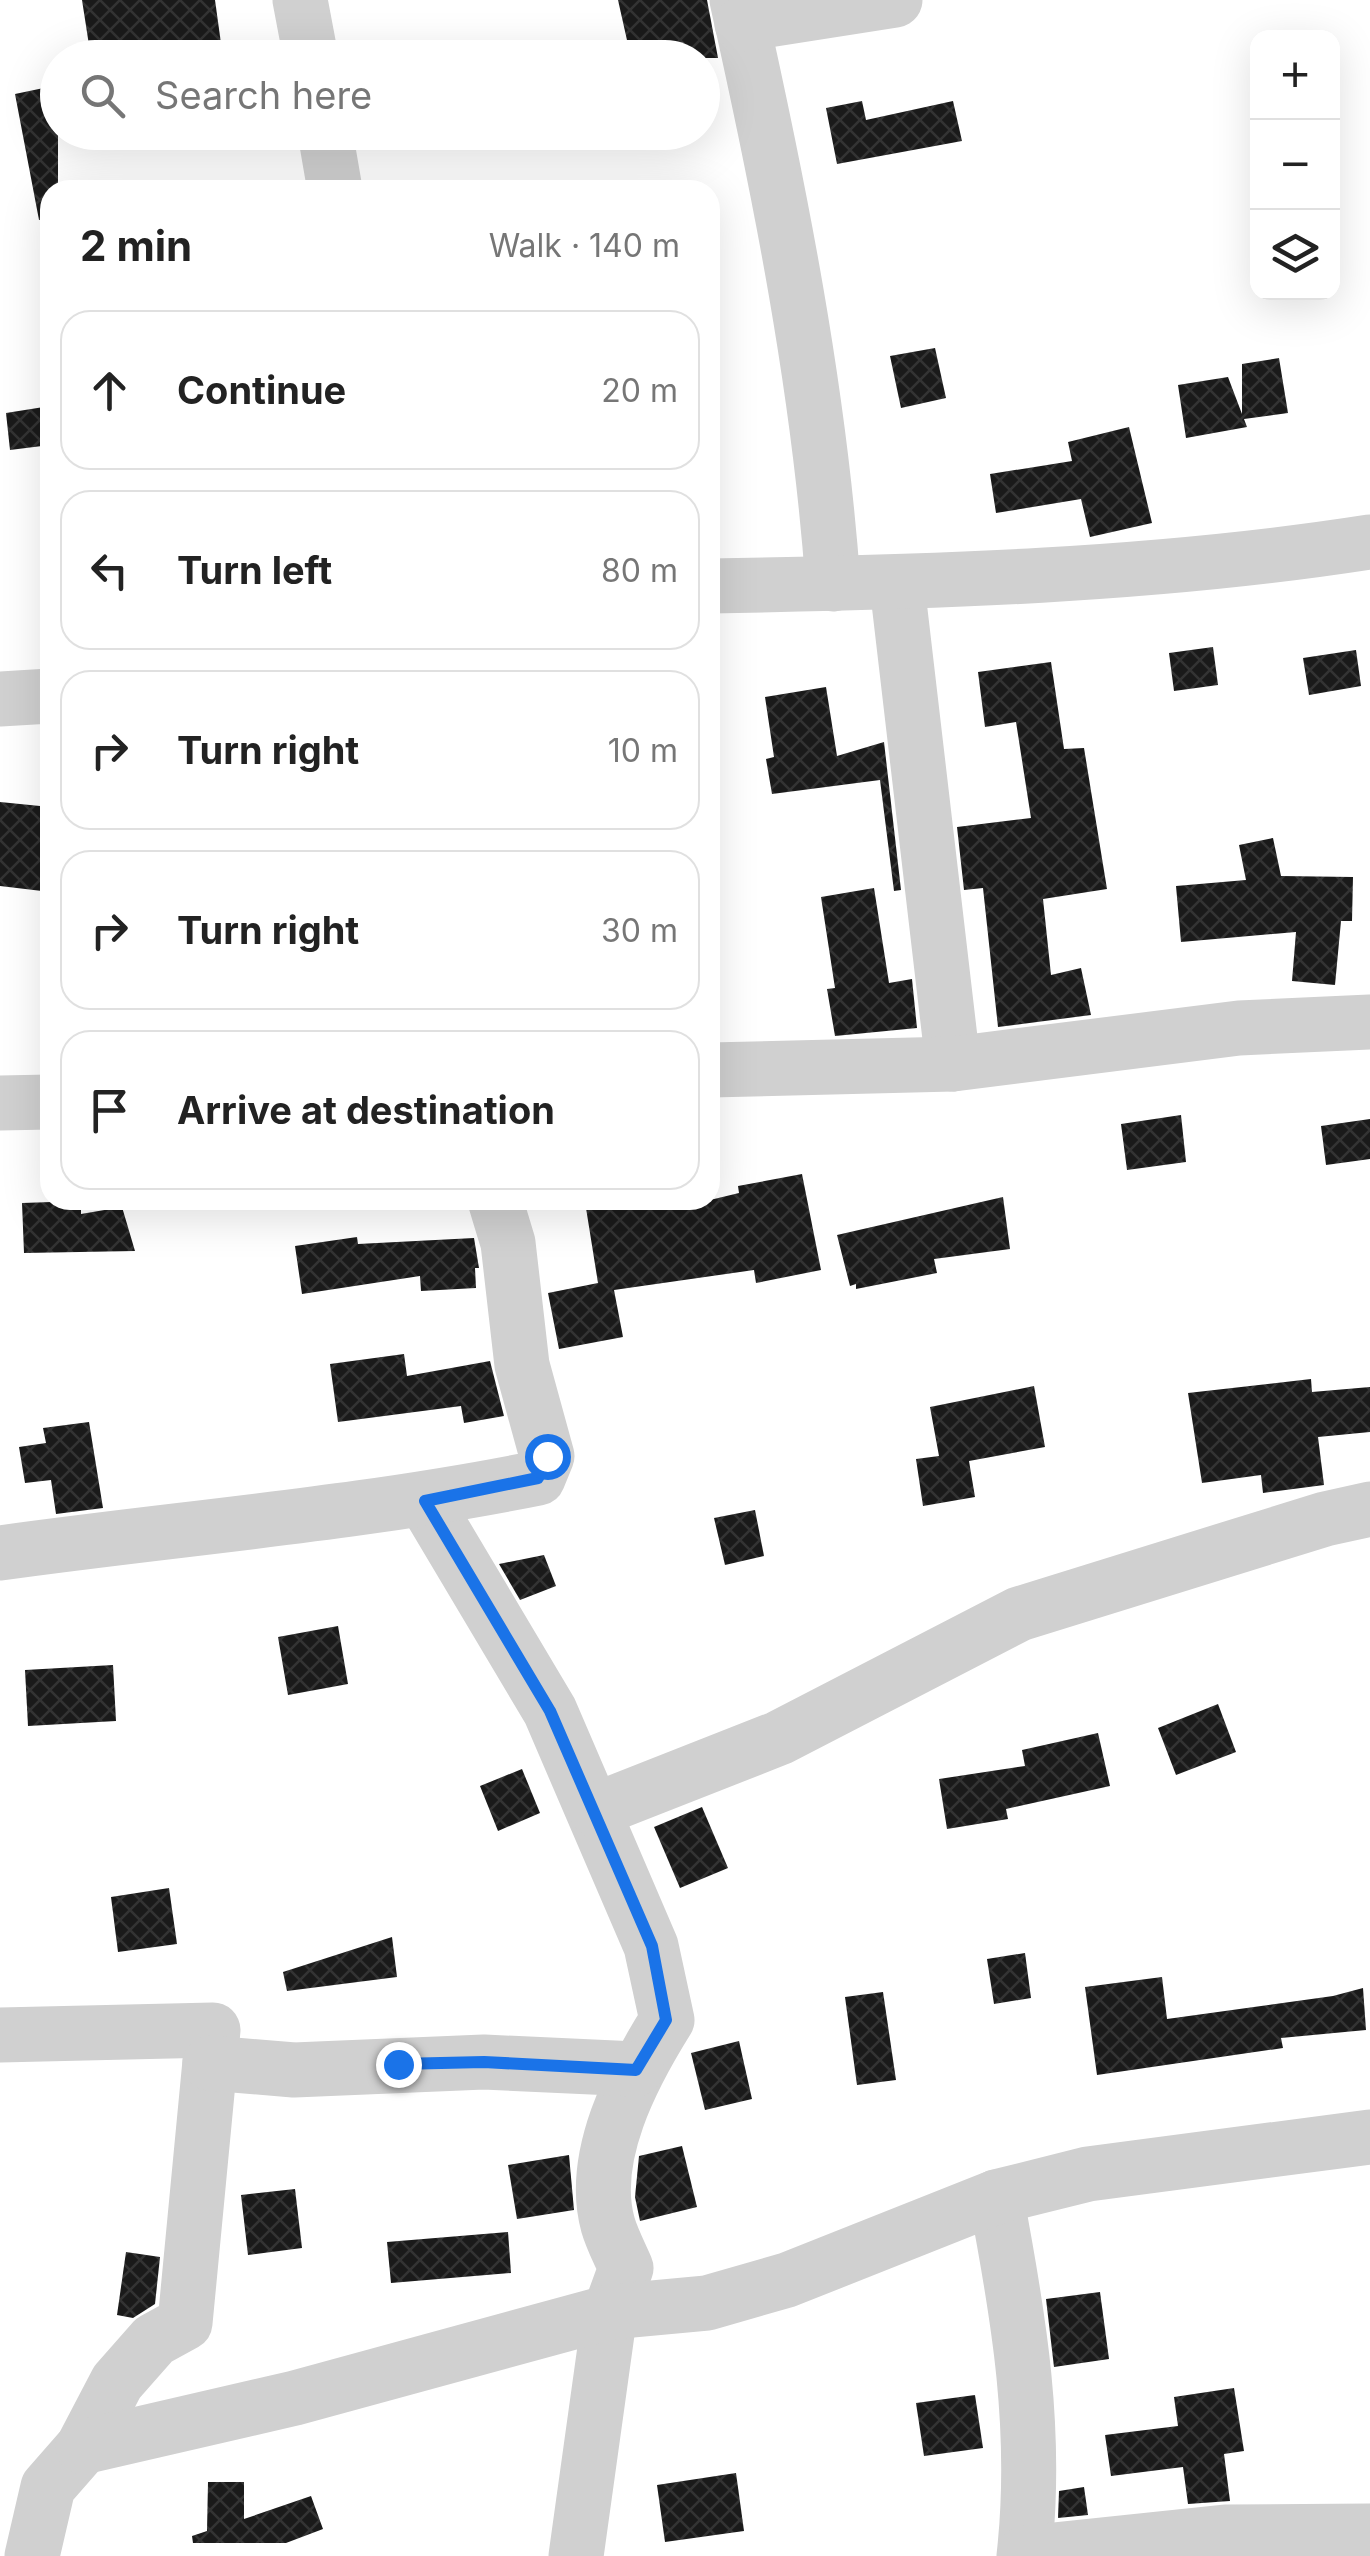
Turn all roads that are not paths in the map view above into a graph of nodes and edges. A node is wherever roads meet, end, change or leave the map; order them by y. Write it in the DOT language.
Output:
graph roads {
  1 [pos="300,0"];
  2 [pos="894,0"];
  3 [pos="740,12"];
  4 [pos="308,40"];
  5 [pos="328,150"];
  6 [pos="333,180"];
  7 [pos="1370,542"];
  8 [pos="833,584"];
  9 [pos="897,585"];
  10 [pos="720,586"];
  11 [pos="40,697"];
  12 [pos="0,699"];
  13 [pos="1370,1022"];
  14 [pos="954,1064"];
  15 [pos="720,1070"];
  16 [pos="40,1102"];
  17 [pos="0,1103"];
  18 [pos="498,1210"];
  19 [pos="425,1501"];
  20 [pos="1370,1509"];
  21 [pos="0,1554"];
  22 [pos="596,1810"];
  23 [pos="0,2035"];
  24 [pos="210,2063"];
  25 [pos="636,2070"];
  26 [pos="1370,2137"];
  27 [pos="996,2196"];
  28 [pos="610,2312"];
  29 [pos="83,2447"];
  30 [pos="1370,2531"];
  31 [pos="1024,2554"];
  32 [pos="32,2556"];
  33 [pos="576,2556"];
  1 -- 4 [label="street"];
  2 -- 3 [label="street"];
  3 -- 8 [label="street"];
  5 -- 6 [label="street"];
  7 -- 9 [label="street"];
  8 -- 9 [label="street"];
  8 -- 10 [label="street"];
  9 -- 14 [label="street"];
  11 -- 12 [label="street"];
  13 -- 14 [label="street"];
  14 -- 15 [label="street"];
  16 -- 17 [label="street"];
  18 -- 19 [label="street"];
  19 -- 21 [label="street"];
  19 -- 22 [label="street"];
  20 -- 22 [label="street"];
  22 -- 25 [label="street"];
  23 -- 24 [label="street"];
  24 -- 25 [label="street"];
  24 -- 29 [label="street"];
  25 -- 28 [label="street"];
  26 -- 27 [label="street"];
  27 -- 28 [label="street"];
  27 -- 31 [label="street"];
  28 -- 29 [label="street"];
  28 -- 33 [label="street"];
  29 -- 32 [label="street"];
  30 -- 31 [label="street"];
}
